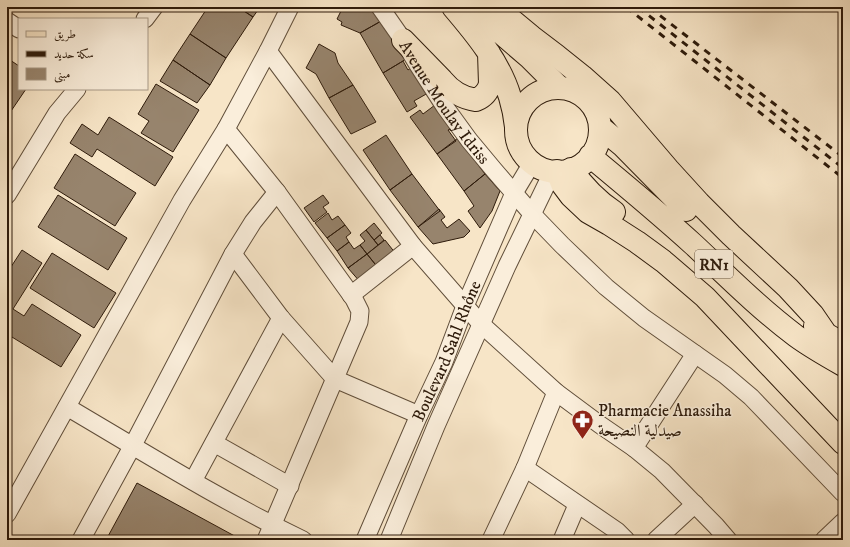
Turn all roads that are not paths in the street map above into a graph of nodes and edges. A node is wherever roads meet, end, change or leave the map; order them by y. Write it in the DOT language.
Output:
graph roads {
  1 [pos="154,7"];
  2 [pos="290,7"];
  3 [pos="380,7"];
  4 [pos="453,7"];
  5 [pos="478,7"];
  6 [pos="496,7"];
  7 [pos="146,18"];
  8 [pos="7,21"];
  9 [pos="18,28"];
  10 [pos="403,40"];
  11 [pos="268,51"];
  12 [pos="489,53"];
  13 [pos="559,88"];
  14 [pos="76,90"];
  15 [pos="516,127"];
  16 [pos="600,128"];
  17 [pos="226,129"];
  18 [pos="590,156"];
  19 [pos="532,163"];
  20 [pos="560,171"];
  21 [pos="277,192"];
  22 [pos="514,193"];
  23 [pos="7,195"];
  24 [pos="533,215"];
  25 [pos="412,246"];
  26 [pos="233,254"];
  27 [pos="351,295"];
  28 [pos="465,306"];
  29 [pos="281,318"];
  30 [pos="481,324"];
  31 [pos="835,339"];
  32 [pos="695,354"];
  33 [pos="843,365"];
  34 [pos="335,378"];
  35 [pos="556,392"];
  36 [pos="67,407"];
  37 [pos="419,415"];
  38 [pos="843,423"];
  39 [pos="214,443"];
  40 [pos="843,443"];
  41 [pos="133,445"];
  42 [pos="634,448"];
  43 [pos="525,468"];
  44 [pos="194,481"];
  45 [pos="290,486"];
  46 [pos="843,493"];
  47 [pos="695,504"];
  48 [pos="577,505"];
  49 [pos="7,514"];
  50 [pos="843,522"];
  51 [pos="269,533"];
  52 [pos="81,540"];
  53 [pos="303,540"];
  54 [pos="365,540"];
  55 [pos="389,540"];
  56 [pos="491,540"];
  57 [pos="562,540"];
  58 [pos="626,540"];
  59 [pos="656,540"];
  60 [pos="728,540"];
  61 [pos="824,540"];
  1 -- 7 [label="street"];
  2 -- 11 [label="street"];
  3 -- 10 [label="street, Avenue Moulay Idriss"];
  4 -- 12 [label="main road"];
  5 -- 13 [label="main road"];
  6 -- 31 [label="main road"];
  8 -- 9 [label="street"];
  10 -- 12 [label="main road"];
  10 -- 22 [label="street, Avenue Moulay Idriss"];
  11 -- 17 [label="street"];
  11 -- 25 [label="street"];
  12 -- 15 [label="main road"];
  13 -- 15 [label="main road"];
  13 -- 16 [label="main road"];
  14 -- 23 [label="street"];
  15 -- 19 [label="main road"];
  16 -- 18 [label="main road"];
  16 -- 31 [label="main road, RN1"];
  17 -- 21 [label="street"];
  17 -- 36 [label="street"];
  18 -- 20 [label="main road"];
  18 -- 33 [label="main road, RN1"];
  19 -- 20 [label="main road"];
  19 -- 22 [label="street, Boulevard Sahl Rhône"];
  20 -- 24 [label="street, Boulevard Sahl Rhône"];
  20 -- 38 [label="main road"];
  20 -- 40 [label="main road"];
  21 -- 26 [label="street"];
  21 -- 27 [label="street"];
  22 -- 24 [label="street, Avenue Moulay Idriss"];
  22 -- 28 [label="street, Boulevard Sahl Rhône"];
  24 -- 30 [label="street, Boulevard Sahl Rhône"];
  24 -- 32 [label="street, Avenue Moulay Idriss"];
  25 -- 27 [label="street"];
  25 -- 28 [label="street"];
  26 -- 29 [label="street"];
  26 -- 41 [label="street"];
  27 -- 34 [label="street"];
  28 -- 30 [label="street"];
  28 -- 37 [label="street, Boulevard Sahl Rhône"];
  29 -- 34 [label="street"];
  29 -- 39 [label="street"];
  30 -- 35 [label="street"];
  30 -- 55 [label="street, Boulevard Sahl Rhône"];
  32 -- 42 [label="street"];
  32 -- 46 [label="street, Avenue Moulay Idriss"];
  34 -- 37 [label="street"];
  34 -- 45 [label="street"];
  35 -- 42 [label="street"];
  35 -- 43 [label="street"];
  36 -- 41 [label="street"];
  36 -- 49 [label="street"];
  37 -- 54 [label="street, Boulevard Sahl Rhône"];
  39 -- 44 [label="street"];
  39 -- 45 [label="street"];
  41 -- 44 [label="street"];
  41 -- 52 [label="street"];
  42 -- 47 [label="street"];
  43 -- 48 [label="street"];
  43 -- 56 [label="street"];
  44 -- 51 [label="street"];
  45 -- 51 [label="street"];
  47 -- 59 [label="street"];
  47 -- 60 [label="street"];
  48 -- 57 [label="street"];
  48 -- 58 [label="street"];
  50 -- 61 [label="street"];
  51 -- 53 [label="street"];
}
